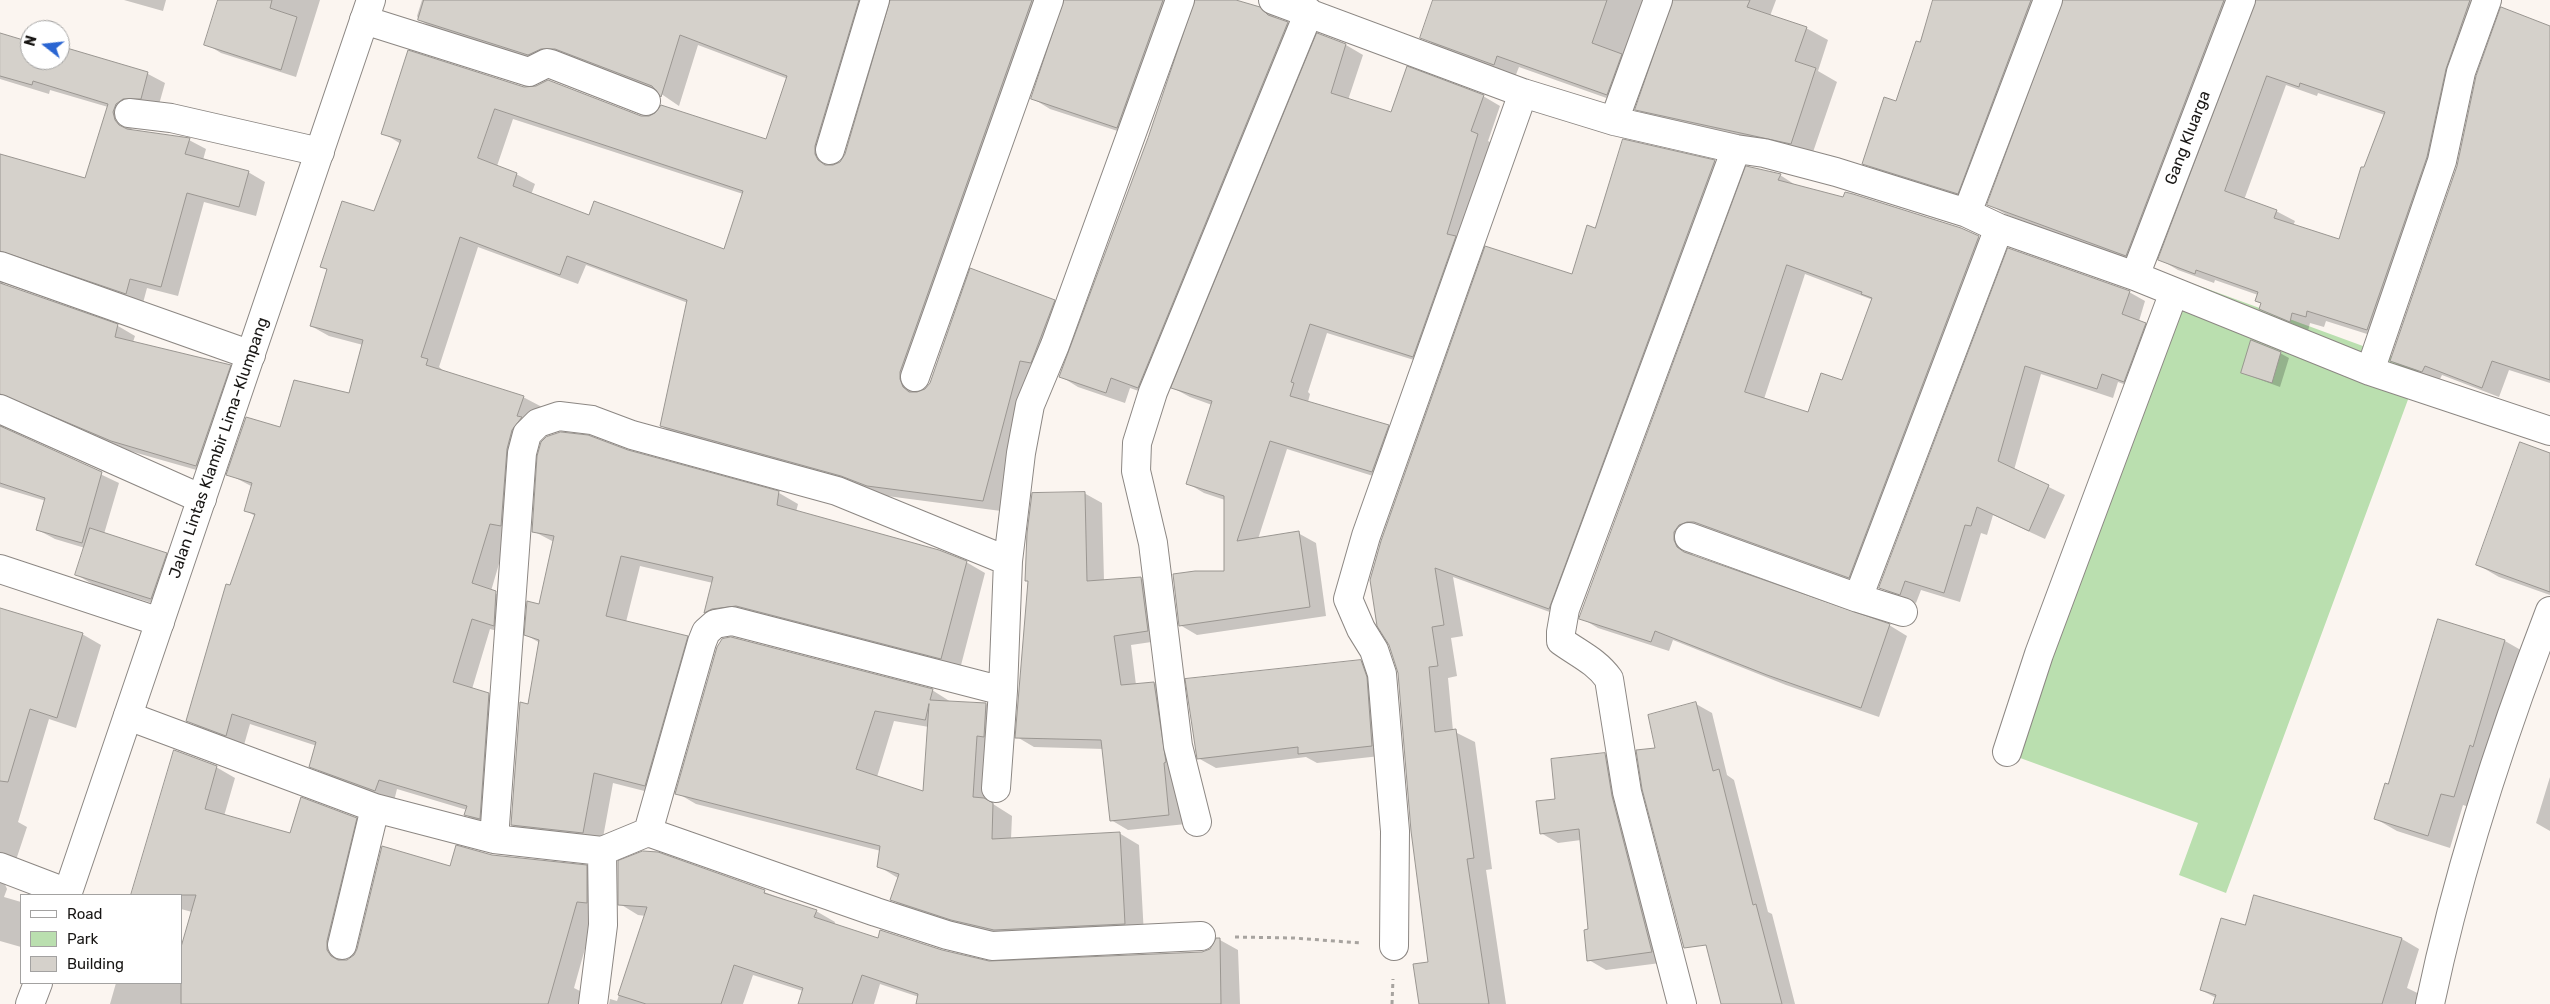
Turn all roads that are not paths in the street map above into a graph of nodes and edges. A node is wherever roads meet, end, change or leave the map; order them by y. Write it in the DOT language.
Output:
graph roads {
  1 [pos="875,0"];
  2 [pos="1048,0"];
  3 [pos="1180,0"];
  4 [pos="1273,0"];
  5 [pos="1658,0"];
  6 [pos="2048,0"];
  7 [pos="2241,0"];
  8 [pos="2487,0"];
  9 [pos="368,10"];
  10 [pos="1309,12"];
  11 [pos="1522,93"];
  12 [pos="646,101"];
  13 [pos="129,113"];
  14 [pos="1614,121"];
  15 [pos="1736,149"];
  16 [pos="830,150"];
  17 [pos="320,152"];
  18 [pos="1968,214"];
  19 [pos="1999,228"];
  20 [pos="0,266"];
  21 [pos="2135,276"];
  22 [pos="2174,292"];
  23 [pos="251,355"];
  24 [pos="2370,371"];
  25 [pos="915,377"];
  26 [pos="0,409"];
  27 [pos="2550,431"];
  28 [pos="202,499"];
  29 [pos="1689,537"];
  30 [pos="1008,561"];
  31 [pos="0,569"];
  32 [pos="1858,598"];
  33 [pos="2550,611"];
  34 [pos="1903,612"];
  35 [pos="160,622"];
  36 [pos="1003,691"];
  37 [pos="128,716"];
  38 [pos="2006,752"];
  39 [pos="996,788"];
  40 [pos="375,808"];
  41 [pos="1197,822"];
  42 [pos="648,832"];
  43 [pos="494,839"];
  44 [pos="602,851"];
  45 [pos="0,867"];
  46 [pos="68,894"];
  47 [pos="1202,936"];
  48 [pos="342,945"];
  49 [pos="1394,946"];
  50 [pos="38,984"];
  51 [pos="30,1004"];
  52 [pos="593,1004"];
  53 [pos="1682,1004"];
  54 [pos="2430,1004"];
  1 -- 16 [label="street"];
  2 -- 25 [label="street"];
  3 -- 30 [label="street"];
  4 -- 10 [label="street"];
  5 -- 14 [label="street"];
  6 -- 18 [label="street"];
  7 -- 21 [label="street, Gang Kluarga"];
  8 -- 24 [label="street"];
  9 -- 12 [label="street"];
  9 -- 17 [label="street, Jalan Lintas Klambir Lima–Klumpang"];
  10 -- 11 [label="street"];
  10 -- 41 [label="street"];
  11 -- 14 [label="street"];
  11 -- 49 [label="street"];
  13 -- 17 [label="street"];
  14 -- 15 [label="street"];
  15 -- 18 [label="street"];
  15 -- 53 [label="street"];
  17 -- 23 [label="street, Jalan Lintas Klambir Lima–Klumpang"];
  18 -- 19 [label="street"];
  19 -- 21 [label="street"];
  19 -- 32 [label="street"];
  20 -- 23 [label="street"];
  21 -- 22 [label="street"];
  22 -- 24 [label="street"];
  22 -- 38 [label="street"];
  23 -- 28 [label="street, Jalan Lintas Klambir Lima–Klumpang"];
  24 -- 27 [label="street"];
  26 -- 28 [label="street"];
  28 -- 35 [label="street, Jalan Lintas Klambir Lima–Klumpang"];
  29 -- 32 [label="street"];
  30 -- 36 [label="street"];
  30 -- 43 [label="street"];
  31 -- 35 [label="street"];
  32 -- 34 [label="street"];
  33 -- 54 [label="street"];
  35 -- 37 [label="street, Jalan Lintas Klambir Lima–Klumpang"];
  36 -- 39 [label="street"];
  36 -- 42 [label="street"];
  37 -- 40 [label="street"];
  37 -- 46 [label="street, Jalan Lintas Klambir Lima–Klumpang"];
  40 -- 43 [label="street"];
  40 -- 48 [label="street"];
  42 -- 44 [label="street"];
  42 -- 47 [label="street"];
  43 -- 44 [label="street"];
  44 -- 52 [label="street"];
  45 -- 46 [label="street"];
  50 -- 51 [label="street"];
}
